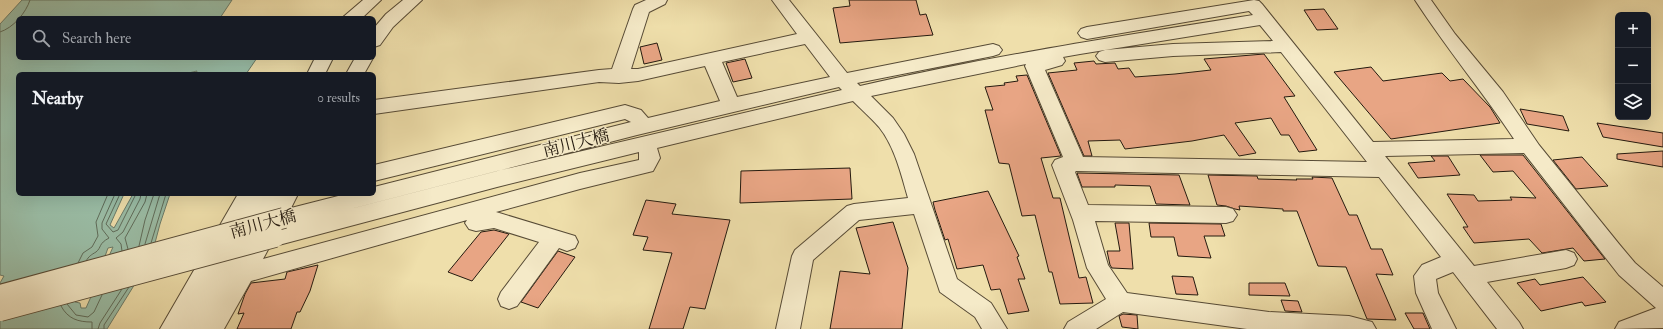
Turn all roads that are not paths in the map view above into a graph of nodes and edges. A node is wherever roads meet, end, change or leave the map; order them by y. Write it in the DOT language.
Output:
graph roads {
  1 [pos="373,0"];
  2 [pos="414,0"];
  3 [pos="659,0"];
  4 [pos="1423,0"];
  5 [pos="778,1"];
  6 [pos="1255,8"];
  7 [pos="353,16"];
  8 [pos="809,37"];
  9 [pos="376,38"];
  10 [pos="1285,46"];
  11 [pos="1081,53"];
  12 [pos="711,58"];
  13 [pos="323,60"];
  14 [pos="363,60"];
  15 [pos="1031,62"];
  16 [pos="317,72"];
  17 [pos="356,72"];
  18 [pos="619,76"];
  19 [pos="850,86"];
  20 [pos="732,106"];
  21 [pos="376,107"];
  22 [pos="644,135"];
  23 [pos="1530,146"];
  24 [pos="1367,149"];
  25 [pos="1076,164"];
  26 [pos="1385,170"];
  27 [pos="376,173"];
  28 [pos="248,196"];
  29 [pos="267,196"];
  30 [pos="287,196"];
  31 [pos="920,205"];
  32 [pos="1082,213"];
  33 [pos="1226,215"];
  34 [pos="473,223"];
  35 [pos="280,228"];
  36 [pos="1566,259"];
  37 [pos="1462,268"];
  38 [pos="243,274"];
  39 [pos="0,294"];
  40 [pos="508,298"];
  41 [pos="1663,301"];
  42 [pos="1120,302"];
  43 [pos="0,311"];
  44 [pos="1663,318"];
  45 [pos="1232,323"];
  46 [pos="172,329"];
  47 [pos="189,329"];
  48 [pos="211,329"];
  49 [pos="788,329"];
  50 [pos="995,329"];
  51 [pos="1076,329"];
  52 [pos="1364,329"];
  53 [pos="1444,329"];
  54 [pos="1511,329"];
  55 [pos="1626,329"];
  1 -- 7 [label="street"];
  2 -- 9 [label="street"];
  3 -- 18 [label="street"];
  4 -- 23 [label="street"];
  5 -- 8 [label="street"];
  6 -- 10 [label="street"];
  6 -- 11 [label="street"];
  6 -- 19 [label="street"];
  8 -- 12 [label="street"];
  8 -- 19 [label="street"];
  10 -- 11 [label="street"];
  10 -- 24 [label="street"];
  11 -- 15 [label="street"];
  12 -- 18 [label="street"];
  12 -- 20 [label="street"];
  13 -- 16 [label="street"];
  14 -- 17 [label="street"];
  15 -- 19 [label="street"];
  15 -- 25 [label="street"];
  18 -- 21 [label="street"];
  19 -- 20 [label="street"];
  19 -- 22 [label="street"];
  19 -- 31 [label="street"];
  20 -- 22 [label="street"];
  22 -- 27 [label="street"];
  22 -- 34 [label="street"];
  22 -- 35 [label="street"];
  23 -- 24 [label="street"];
  23 -- 41 [label="street"];
  24 -- 26 [label="street"];
  25 -- 26 [label="street"];
  25 -- 32 [label="street"];
  26 -- 37 [label="street"];
  28 -- 46 [label="street"];
  29 -- 47 [label="street"];
  30 -- 38 [label="street"];
  31 -- 49 [label="street"];
  31 -- 50 [label="street"];
  32 -- 33 [label="street"];
  32 -- 42 [label="street"];
  34 -- 38 [label="street"];
  34 -- 40 [label="street"];
  35 -- 39 [label="street, 南川大橋, bridge"];
  35 -- 43 [label="street, 南川大橋, bridge"];
  36 -- 37 [label="street"];
  37 -- 53 [label="street"];
  37 -- 54 [label="street"];
  38 -- 48 [label="street"];
  42 -- 45 [label="street"];
  42 -- 51 [label="street"];
  44 -- 55 [label="street"];
  45 -- 52 [label="street"];
}
